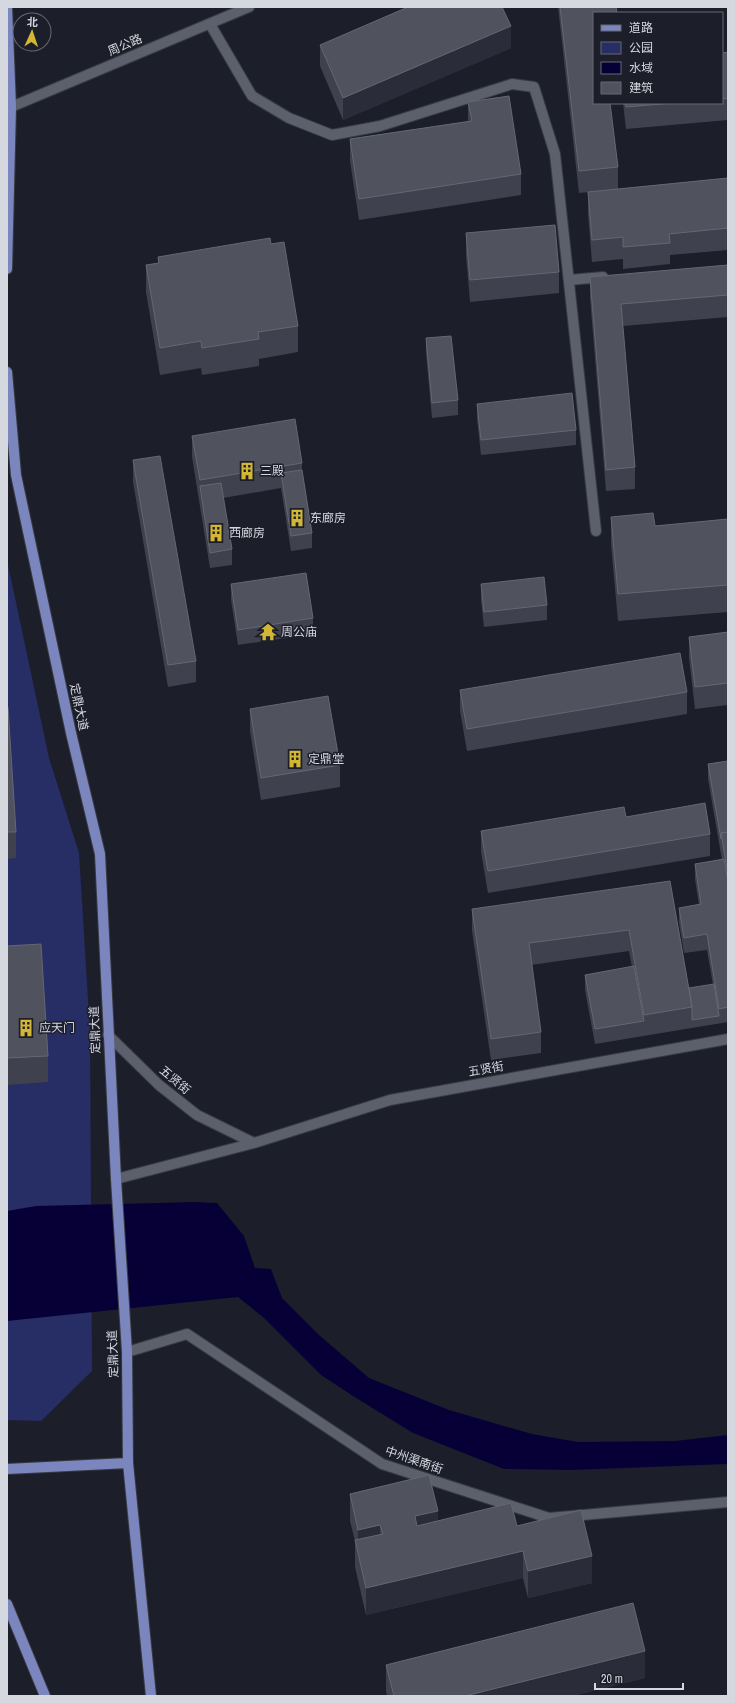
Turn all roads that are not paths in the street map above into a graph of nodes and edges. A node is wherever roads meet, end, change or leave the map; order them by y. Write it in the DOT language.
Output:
graph roads {
  1 [pos="7,7"];
  2 [pos="249,7"];
  3 [pos="210,24"];
  4 [pos="11,107"];
  5 [pos="7,269"];
  6 [pos="617,276"];
  7 [pos="569,280"];
  8 [pos="7,372"];
  9 [pos="596,531"];
  10 [pos="108,1035"];
  11 [pos="728,1040"];
  12 [pos="254,1143"];
  13 [pos="116,1178"];
  14 [pos="127,1352"];
  15 [pos="128,1463"];
  16 [pos="7,1469"];
  17 [pos="728,1502"];
  18 [pos="7,1604"];
  19 [pos="45,1696"];
  20 [pos="151,1696"];
  1 -- 4 [label="main road"];
  2 -- 3 [label="street, 周公路"];
  3 -- 4 [label="street, 周公路"];
  3 -- 7 [label="street"];
  4 -- 5 [label="main road"];
  6 -- 7 [label="street"];
  7 -- 9 [label="street"];
  8 -- 10 [label="main road, 定鼎大道"];
  10 -- 12 [label="street, 五贤街"];
  10 -- 13 [label="main road, 定鼎大道"];
  11 -- 12 [label="street, 五贤街"];
  12 -- 13 [label="street, 五贤街"];
  13 -- 14 [label="main road, 定鼎大道"];
  14 -- 15 [label="main road, 定鼎大道"];
  14 -- 17 [label="street, 中州渠南街"];
  15 -- 16 [label="main road"];
  15 -- 20 [label="main road, 定鼎大道"];
  18 -- 19 [label="main road"];
}
